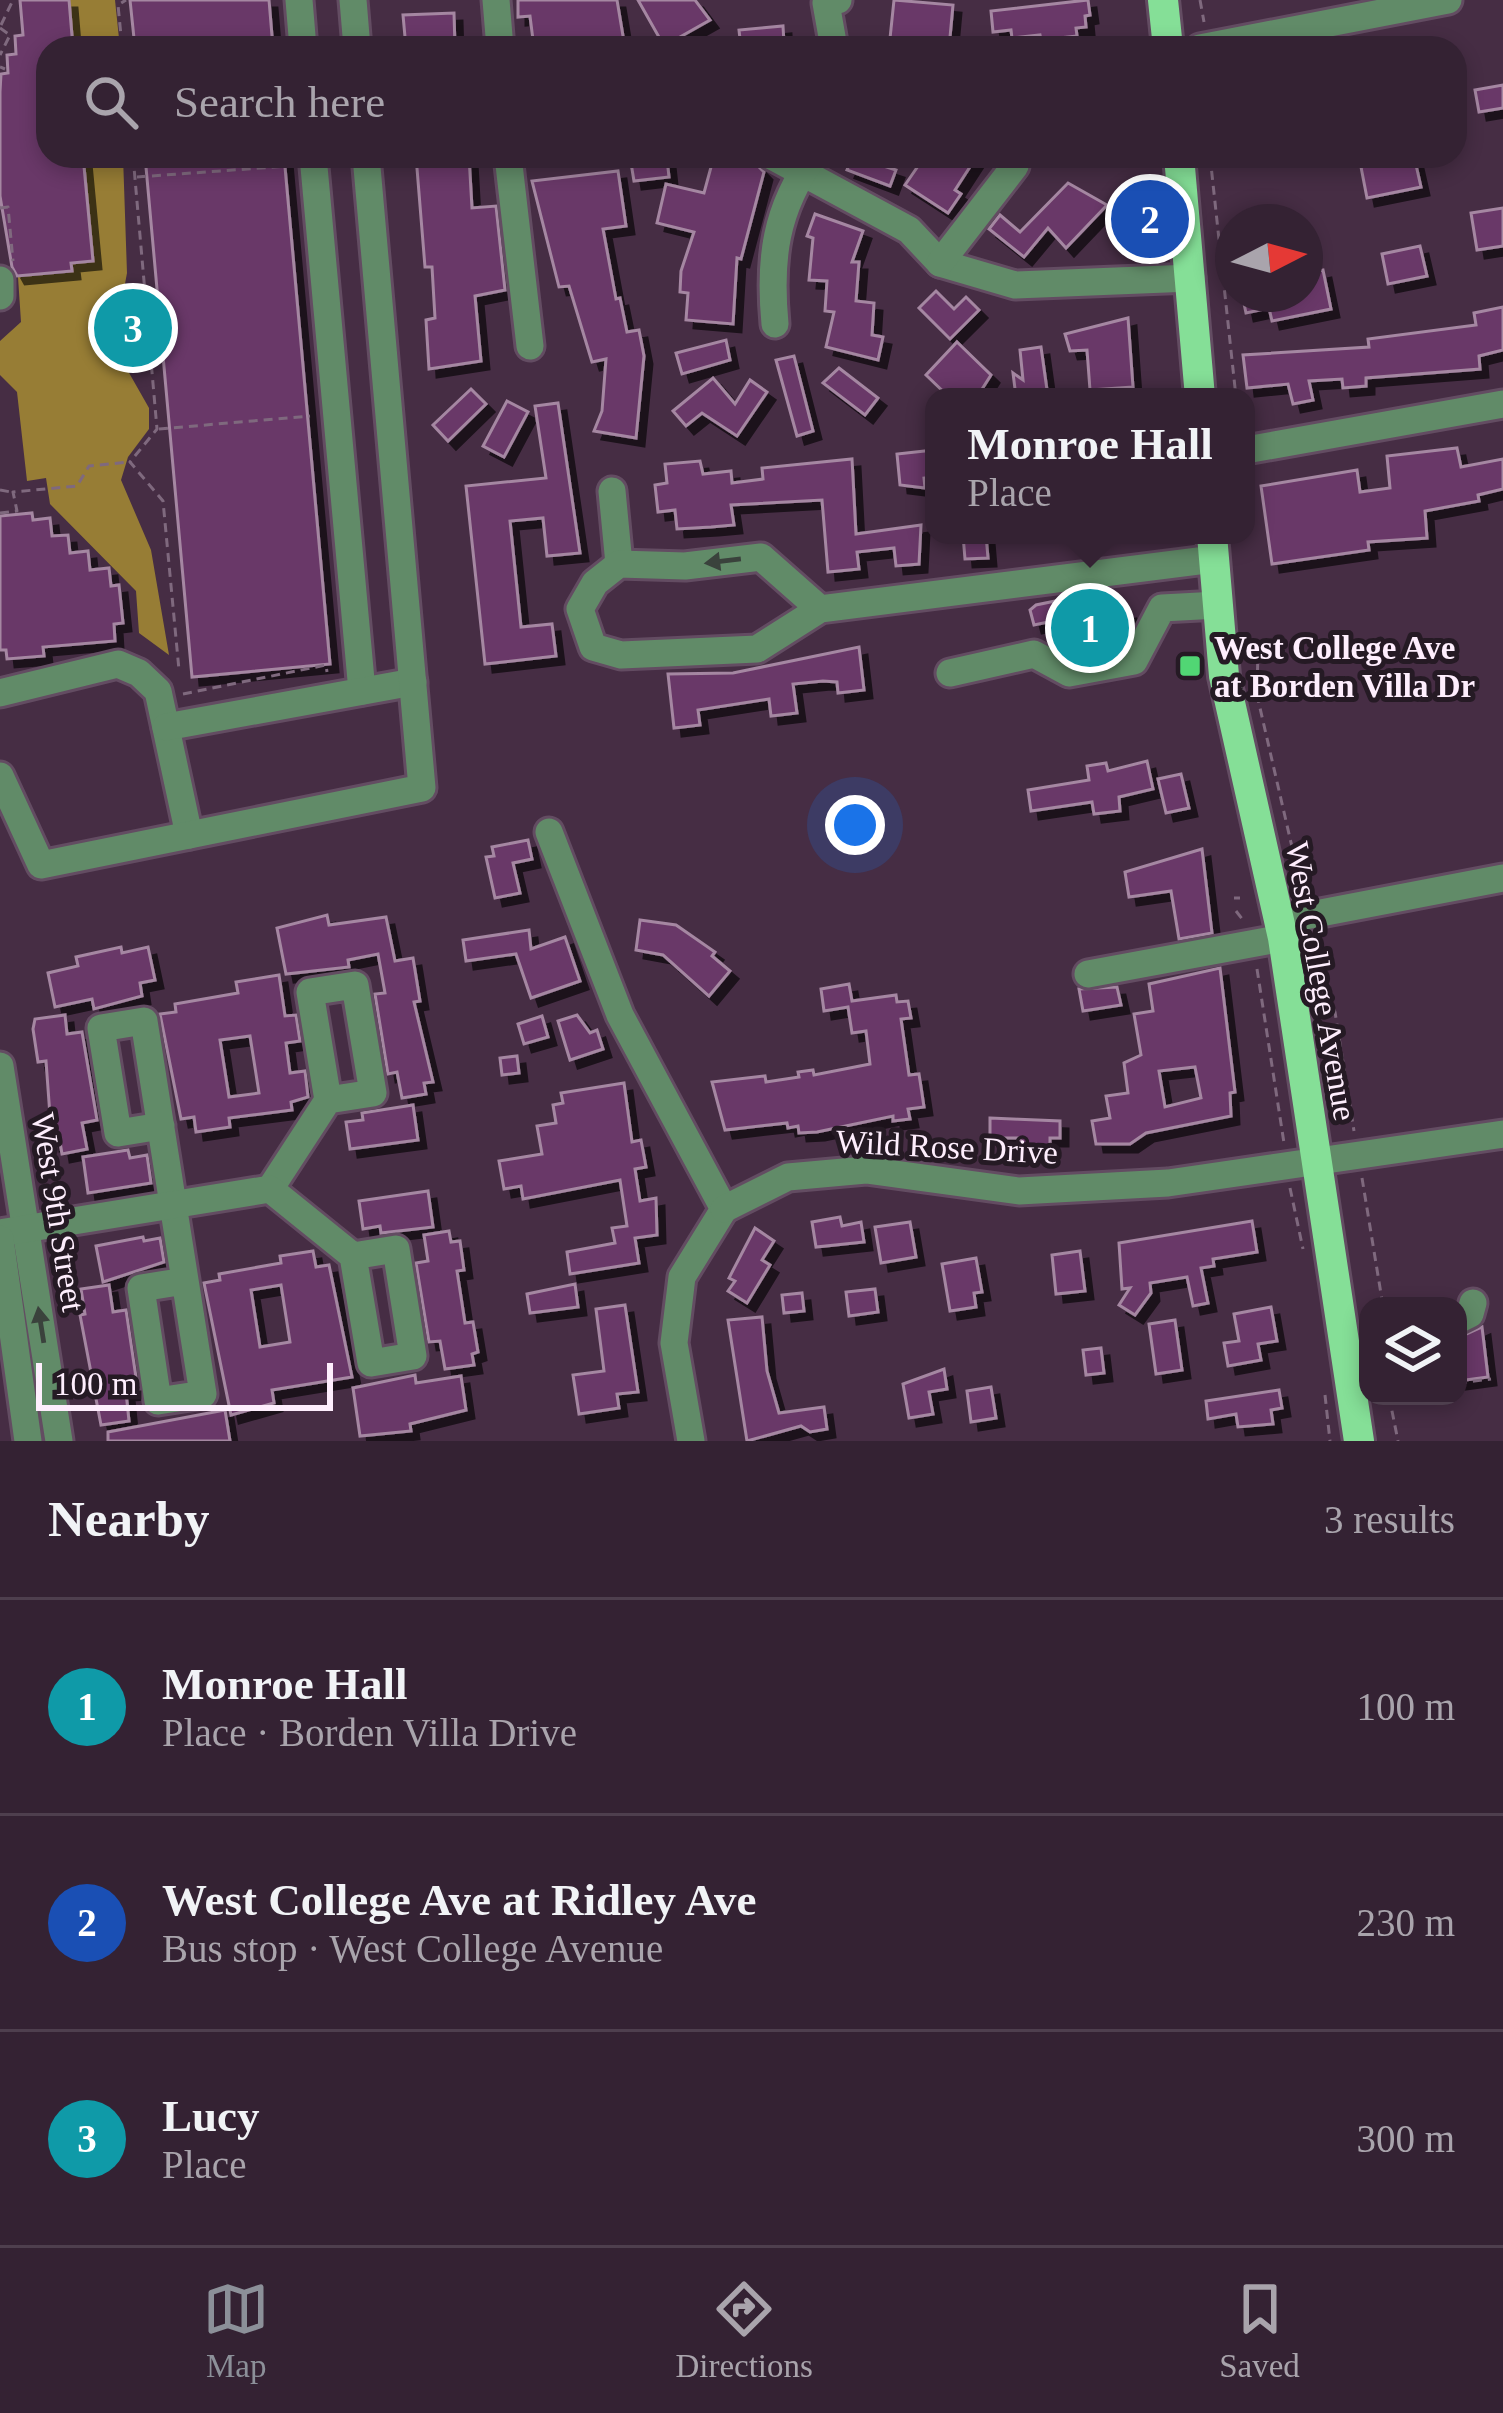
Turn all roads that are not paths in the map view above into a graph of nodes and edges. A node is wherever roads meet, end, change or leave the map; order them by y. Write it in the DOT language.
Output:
graph roads {
  1 [pos="299,0"];
  2 [pos="352,0"];
  3 [pos="496,0"];
  4 [pos="1163,0"];
  5 [pos="1448,0"];
  6 [pos="832,2"];
  7 [pos="302,36"];
  8 [pos="356,36"];
  9 [pos="499,36"];
  10 [pos="833,36"];
  11 [pos="1167,36"];
  12 [pos="1202,36"];
  13 [pos="307,168"];
  14 [pos="367,168"];
  15 [pos="518,168"];
  16 [pos="805,168"];
  17 [pos="814,168"];
  18 [pos="1013,168"];
  19 [pos="1180,168"];
  20 [pos="940,263"];
  21 [pos="1191,278"];
  22 [pos="775,324"];
  23 [pos="530,346"];
  24 [pos="1199,388"];
  25 [pos="1503,404"];
  26 [pos="1255,449"];
  27 [pos="612,491"];
  28 [pos="1213,547"];
  29 [pos="619,564"];
  30 [pos="1218,605"];
  31 [pos="820,609"];
  32 [pos="950,673"];
  33 [pos="413,682"];
  34 [pos="362,691"];
  35 [pos="0,693"];
  36 [pos="166,727"];
  37 [pos="0,776"];
  38 [pos="549,832"];
  39 [pos="189,836"];
  40 [pos="1503,878"];
  41 [pos="1282,935"];
  42 [pos="1088,974"];
  43 [pos="0,1066"];
  44 [pos="328,1100"];
  45 [pos="160,1126"];
  46 [pos="1503,1135"];
  47 [pos="1301,1160"];
  48 [pos="8,1172"];
  49 [pos="270,1189"];
  50 [pos="173,1204"];
  51 [pos="724,1209"];
  52 [pos="9,1233"];
  53 [pos="353,1256"];
  54 [pos="185,1281"];
  55 [pos="57,1433"];
  56 [pos="18,1434"];
  57 [pos="691,1441"];
  58 [pos="1359,1441"];
  1 -- 7 [label="street"];
  2 -- 8 [label="street"];
  3 -- 9 [label="street"];
  4 -- 11 [label="main road"];
  5 -- 12 [label="street"];
  6 -- 10 [label="street"];
  13 -- 34 [label="street"];
  14 -- 33 [label="street"];
  15 -- 23 [label="street"];
  16 -- 22 [label="street"];
  17 -- 20 [label="street"];
  18 -- 20 [label="street"];
  19 -- 21 [label="main road"];
  20 -- 21 [label="street"];
  21 -- 24 [label="main road"];
  25 -- 26 [label="street"];
  27 -- 29 [label="street"];
  28 -- 30 [label="main road, West College Avenue"];
  28 -- 31 [label="street"];
  31 -- 29 [label="street, one-way"];
  29 -- 31 [label="street"];
  30 -- 32 [label="street"];
  30 -- 41 [label="main road, West College Avenue"];
  33 -- 34 [label="street"];
  33 -- 39 [label="street"];
  34 -- 36 [label="street"];
  35 -- 36 [label="street"];
  36 -- 39 [label="street"];
  37 -- 39 [label="street"];
  38 -- 51 [label="street"];
  40 -- 41 [label="street"];
  41 -- 42 [label="street"];
  41 -- 47 [label="main road, West College Avenue"];
  43 -- 48 [label="street, West 9th Street"];
  44 -- 49 [label="street"];
  45 -- 50 [label="street"];
  46 -- 47 [label="street, Wild Rose Drive"];
  47 -- 51 [label="street, Wild Rose Drive"];
  47 -- 58 [label="main road, West College Avenue"];
  48 -- 52 [label="street, West 9th Street"];
  49 -- 50 [label="street"];
  49 -- 53 [label="street"];
  50 -- 52 [label="street"];
  50 -- 54 [label="street"];
  51 -- 57 [label="street"];
  55 -- 52 [label="street, West 9th Street, one-way"];
  52 -- 56 [label="street, West 9th Street"];
  54 -- 54 [label="street"];
  55 -- 56 [label="street"];
}
